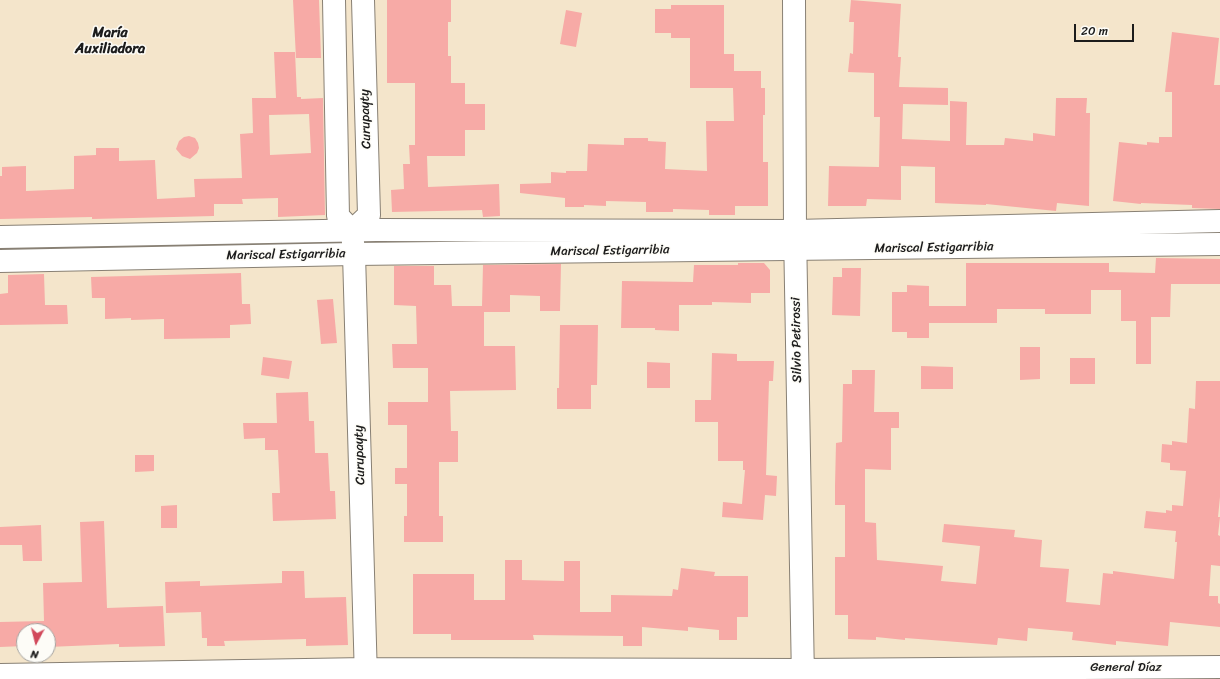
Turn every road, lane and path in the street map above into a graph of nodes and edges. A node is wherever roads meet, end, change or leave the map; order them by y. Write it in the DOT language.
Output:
graph roads {
  1 [pos="334,0"];
  2 [pos="363,0"];
  3 [pos="794,0"];
  4 [pos="1220,221"];
  5 [pos="352,231"];
  6 [pos="0,237"];
  7 [pos="795,240"];
  8 [pos="1220,244"];
  9 [pos="354,254"];
  10 [pos="0,261"];
  11 [pos="1220,667"];
  12 [pos="366,674"];
  13 [pos="803,674"];
  14 [pos="0,675"];
  1 -- 5 [label="street"];
  2 -- 5 [label="street, Curupayty"];
  3 -- 7 [label="street, Silvio Petirossi"];
  4 -- 7 [label="street"];
  5 -- 6 [label="street"];
  5 -- 7 [label="street"];
  5 -- 9 [label="street, Curupayty"];
  7 -- 8 [label="street, Mariscal Estigarribia"];
  7 -- 9 [label="street, Mariscal Estigarribia"];
  7 -- 13 [label="street, Silvio Petirossi"];
  9 -- 10 [label="street, Mariscal Estigarribia"];
  9 -- 12 [label="street, Curupayty"];
  11 -- 13 [label="street, General Díaz"];
  12 -- 13 [label="street, General Díaz"];
  12 -- 14 [label="street, General Díaz"];
}
